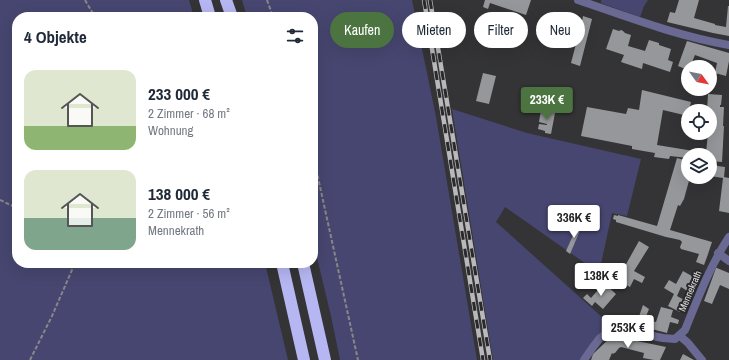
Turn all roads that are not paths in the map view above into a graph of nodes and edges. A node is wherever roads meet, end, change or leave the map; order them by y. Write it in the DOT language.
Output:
graph roads {
  1 [pos="205,0"];
  2 [pos="226,0"];
  3 [pos="578,0"];
  4 [pos="209,12"];
  5 [pos="230,12"];
  6 [pos="729,45"];
  7 [pos="729,237"];
  8 [pos="718,253"];
  9 [pos="729,261"];
  10 [pos="283,268"];
  11 [pos="304,268"];
  12 [pos="680,336"];
  13 [pos="304,360"];
  14 [pos="325,360"];
  15 [pos="584,360"];
  16 [pos="702,360"];
  1 -- 4 [label="highway"];
  2 -- 5 [label="highway"];
  3 -- 6 [label="street"];
  7 -- 8 [label="street, Mennekrath"];
  8 -- 9 [label="street"];
  8 -- 12 [label="street, Mennekrath"];
  10 -- 13 [label="highway"];
  11 -- 14 [label="highway"];
  12 -- 15 [label="street"];
  12 -- 16 [label="street"];
}
